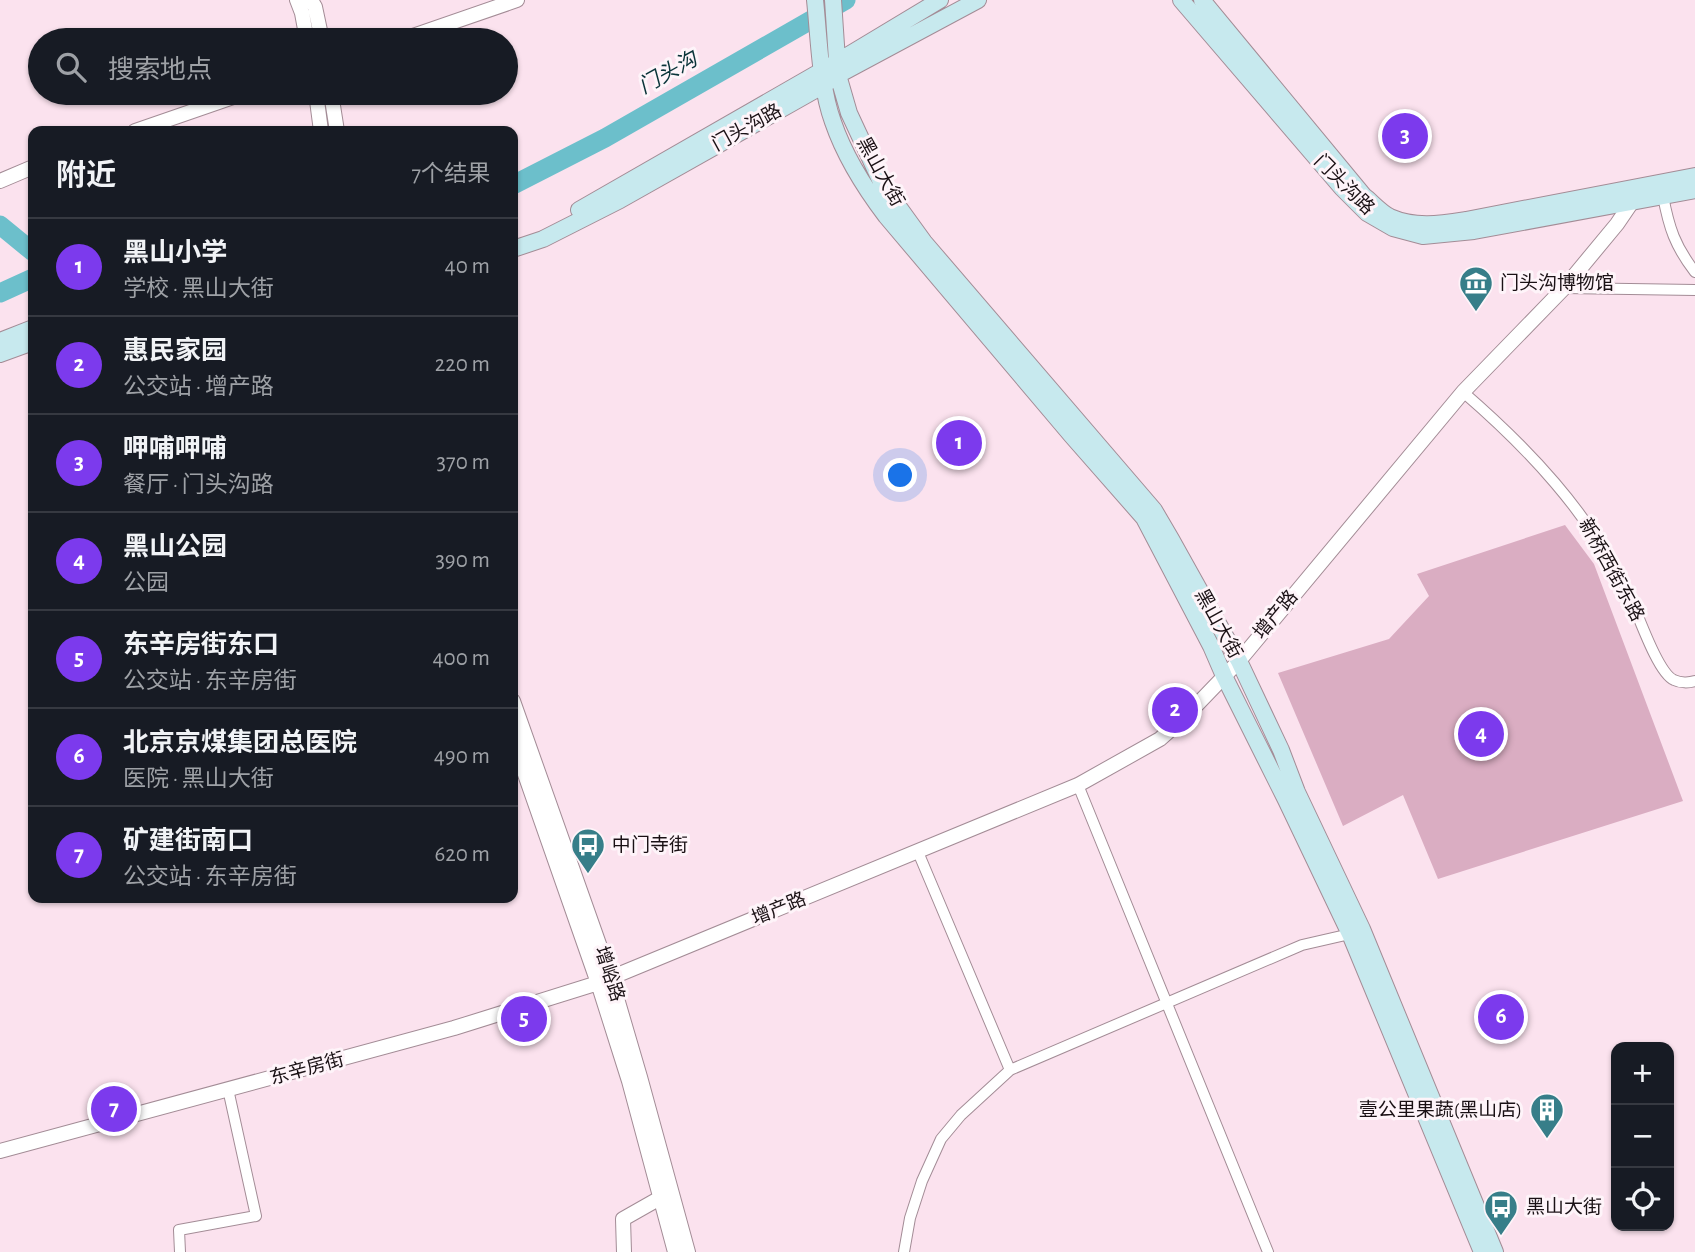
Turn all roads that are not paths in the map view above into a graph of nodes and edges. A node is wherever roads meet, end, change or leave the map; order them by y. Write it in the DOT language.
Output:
graph roads {
  1 [pos="297,0"];
  2 [pos="311,0"];
  3 [pos="517,0"];
  4 [pos="815,0"];
  5 [pos="833,0"];
  6 [pos="940,0"];
  7 [pos="978,0"];
  8 [pos="1181,0"];
  9 [pos="1202,0"];
  10 [pos="305,28"];
  11 [pos="319,28"];
  12 [pos="436,28"];
  13 [pos="831,73"];
  14 [pos="210,105"];
  15 [pos="318,105"];
  16 [pos="333,105"];
  17 [pos="149,126"];
  18 [pos="320,126"];
  19 [pos="336,126"];
  20 [pos="28,169"];
  21 [pos="1695,176"];
  22 [pos="0,181"];
  23 [pos="1695,190"];
  24 [pos="1631,195"];
  25 [pos="1663,196"];
  26 [pos="518,238"];
  27 [pos="518,247"];
  28 [pos="1695,272"];
  29 [pos="1564,288"];
  30 [pos="1695,290"];
  31 [pos="28,330"];
  32 [pos="0,341"];
  33 [pos="28,344"];
  34 [pos="0,354"];
  35 [pos="1463,392"];
  36 [pos="1238,661"];
  37 [pos="1224,676"];
  38 [pos="1695,681"];
  39 [pos="518,716"];
  40 [pos="518,753"];
  41 [pos="1078,785"];
  42 [pos="918,852"];
  43 [pos="1350,934"];
  44 [pos="604,981"];
  45 [pos="1167,1003"];
  46 [pos="1010,1070"];
  47 [pos="228,1089"];
  48 [pos="0,1151"];
  49 [pos="660,1198"];
  50 [pos="180,1252"];
  51 [pos="624,1252"];
  52 [pos="675,1252"];
  53 [pos="688,1252"];
  54 [pos="904,1252"];
  55 [pos="1268,1252"];
  56 [pos="1482,1252"];
  57 [pos="1495,1252"];
  1 -- 10 [label="street"];
  2 -- 11 [label="street"];
  3 -- 12 [label="street"];
  4 -- 13 [label="main road"];
  5 -- 13 [label="main road"];
  6 -- 13 [label="main road, 门头沟路"];
  7 -- 13 [label="main road, 门头沟路"];
  8 -- 24 [label="main road, 门头沟路"];
  9 -- 24 [label="main road, 门头沟路"];
  13 -- 26 [label="main road, 门头沟路"];
  13 -- 27 [label="main road, 门头沟路"];
  13 -- 36 [label="main road, 黑山大街"];
  13 -- 37 [label="main road, 黑山大街"];
  14 -- 17 [label="street"];
  15 -- 18 [label="street"];
  16 -- 19 [label="street"];
  20 -- 22 [label="street"];
  21 -- 24 [label="main road, 门头沟路"];
  23 -- 25 [label="main road, 门头沟路"];
  24 -- 25 [label="main road, 门头沟路"];
  24 -- 29 [label="street, 增产路"];
  25 -- 28 [label="street"];
  29 -- 30 [label="street"];
  29 -- 35 [label="street, 增产路"];
  31 -- 32 [label="main road"];
  33 -- 34 [label="main road"];
  35 -- 36 [label="street, 增产路"];
  35 -- 38 [label="street, 新桥西街东路"];
  36 -- 37 [label="street, 增产路"];
  36 -- 57 [label="main road, 黑山大街"];
  37 -- 41 [label="street, 增产路"];
  37 -- 43 [label="main road, 黑山大街"];
  39 -- 44 [label="street, 增峪路"];
  40 -- 44 [label="street, 增峪路"];
  41 -- 42 [label="street, 增产路"];
  41 -- 45 [label="street"];
  42 -- 44 [label="street, 增产路"];
  42 -- 46 [label="street"];
  43 -- 45 [label="street"];
  43 -- 56 [label="main road, 黑山大街"];
  44 -- 47 [label="street, 东辛房街"];
  44 -- 49 [label="street, 增峪路"];
  44 -- 53 [label="street, 增峪路"];
  45 -- 46 [label="street"];
  45 -- 55 [label="street"];
  46 -- 54 [label="street"];
  47 -- 48 [label="street, 东辛房街"];
  47 -- 50 [label="street"];
  49 -- 51 [label="street"];
  49 -- 52 [label="street, 增峪路"];
}
